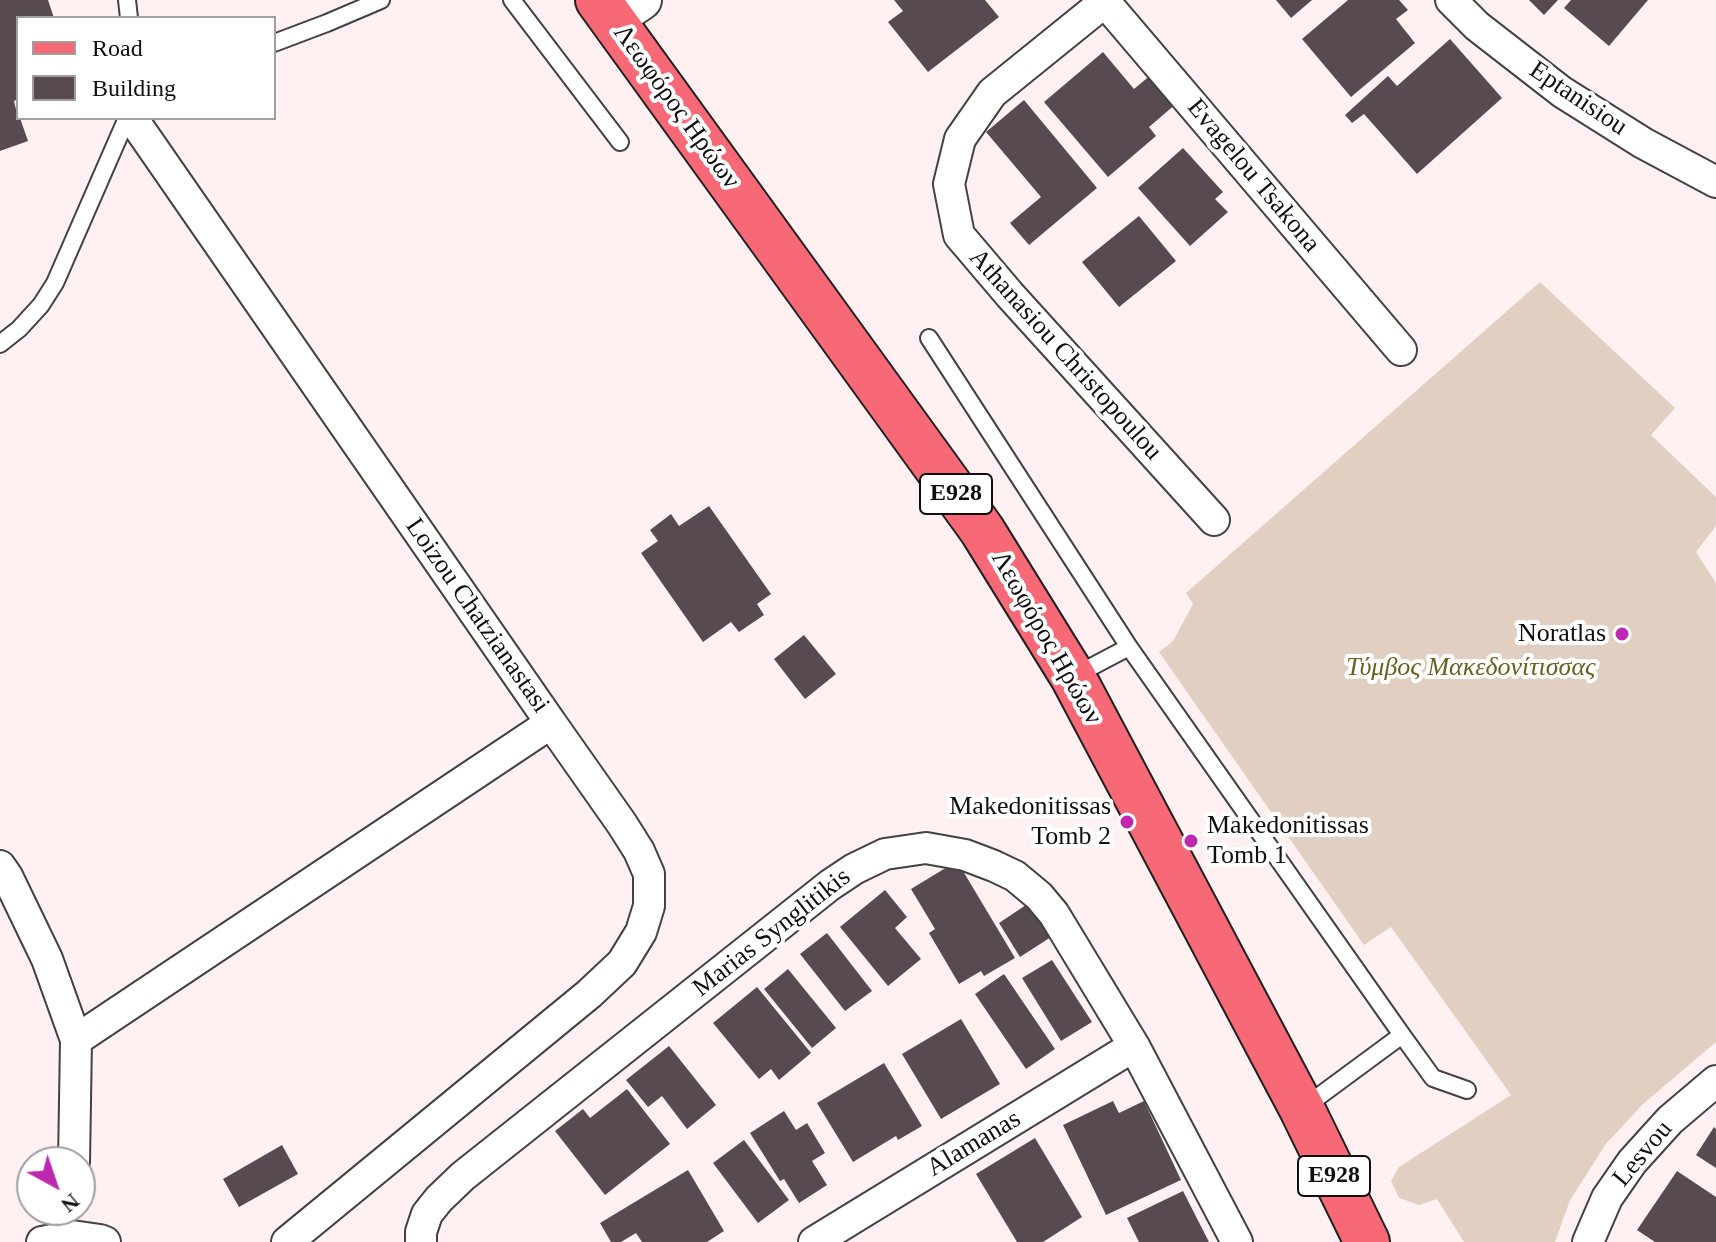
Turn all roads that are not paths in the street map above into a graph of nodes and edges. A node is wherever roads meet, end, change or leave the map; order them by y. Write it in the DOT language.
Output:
graph roads {
  1 [pos="381,0"];
  2 [pos="512,0"];
  3 [pos="1451,0"];
  4 [pos="1106,1"];
  5 [pos="618,7"];
  6 [pos="276,42"];
  7 [pos="129,120"];
  8 [pos="131,120"];
  9 [pos="620,142"];
  10 [pos="1716,182"];
  11 [pos="929,338"];
  12 [pos="0,344"];
  13 [pos="1401,350"];
  14 [pos="1214,520"];
  15 [pos="1129,647"];
  16 [pos="1073,677"];
  17 [pos="551,723"];
  18 [pos="0,866"];
  19 [pos="1402,1035"];
  20 [pos="76,1040"];
  21 [pos="1134,1046"];
  22 [pos="1716,1081"];
  23 [pos="1467,1090"];
  24 [pos="1302,1109"];
  25 [pos="74,1146"];
  26 [pos="68,1226"];
  27 [pos="78,1226"];
  28 [pos="421,1237"];
  29 [pos="42,1242"];
  30 [pos="105,1242"];
  31 [pos="287,1242"];
  32 [pos="814,1242"];
  33 [pos="1237,1242"];
  34 [pos="1367,1242"];
  35 [pos="1588,1242"];
  1 -- 6 [label="lane"];
  2 -- 9 [label="lane"];
  3 -- 10 [label="street, Eptanisiou"];
  4 -- 13 [label="street, Evagelou Tsakona"];
  4 -- 14 [label="street, Athanasiou Christopoulou"];
  5 -- 16 [label="main road, Λεωφόρος Ηρώων / E928"];
  7 -- 12 [label="lane"];
  8 -- 17 [label="street, Loizou Chatzianastasi"];
  11 -- 15 [label="lane"];
  15 -- 16 [label="lane"];
  15 -- 19 [label="lane"];
  16 -- 24 [label="main road, Λεωφόρος Ηρώων / E928"];
  17 -- 20 [label="street, Loizou Chatzianastasi"];
  17 -- 31 [label="street"];
  18 -- 20 [label="street"];
  19 -- 23 [label="lane"];
  19 -- 24 [label="lane"];
  20 -- 25 [label="street"];
  21 -- 28 [label="street, Marias Synglitikis"];
  21 -- 32 [label="street, Alamanas"];
  21 -- 33 [label="street, Marias Synglitikis"];
  22 -- 35 [label="street, Lesvou"];
  24 -- 34 [label="main road, Λεωφόρος Ηρώων / E928"];
  26 -- 29 [label="street"];
  27 -- 30 [label="street"];
}
